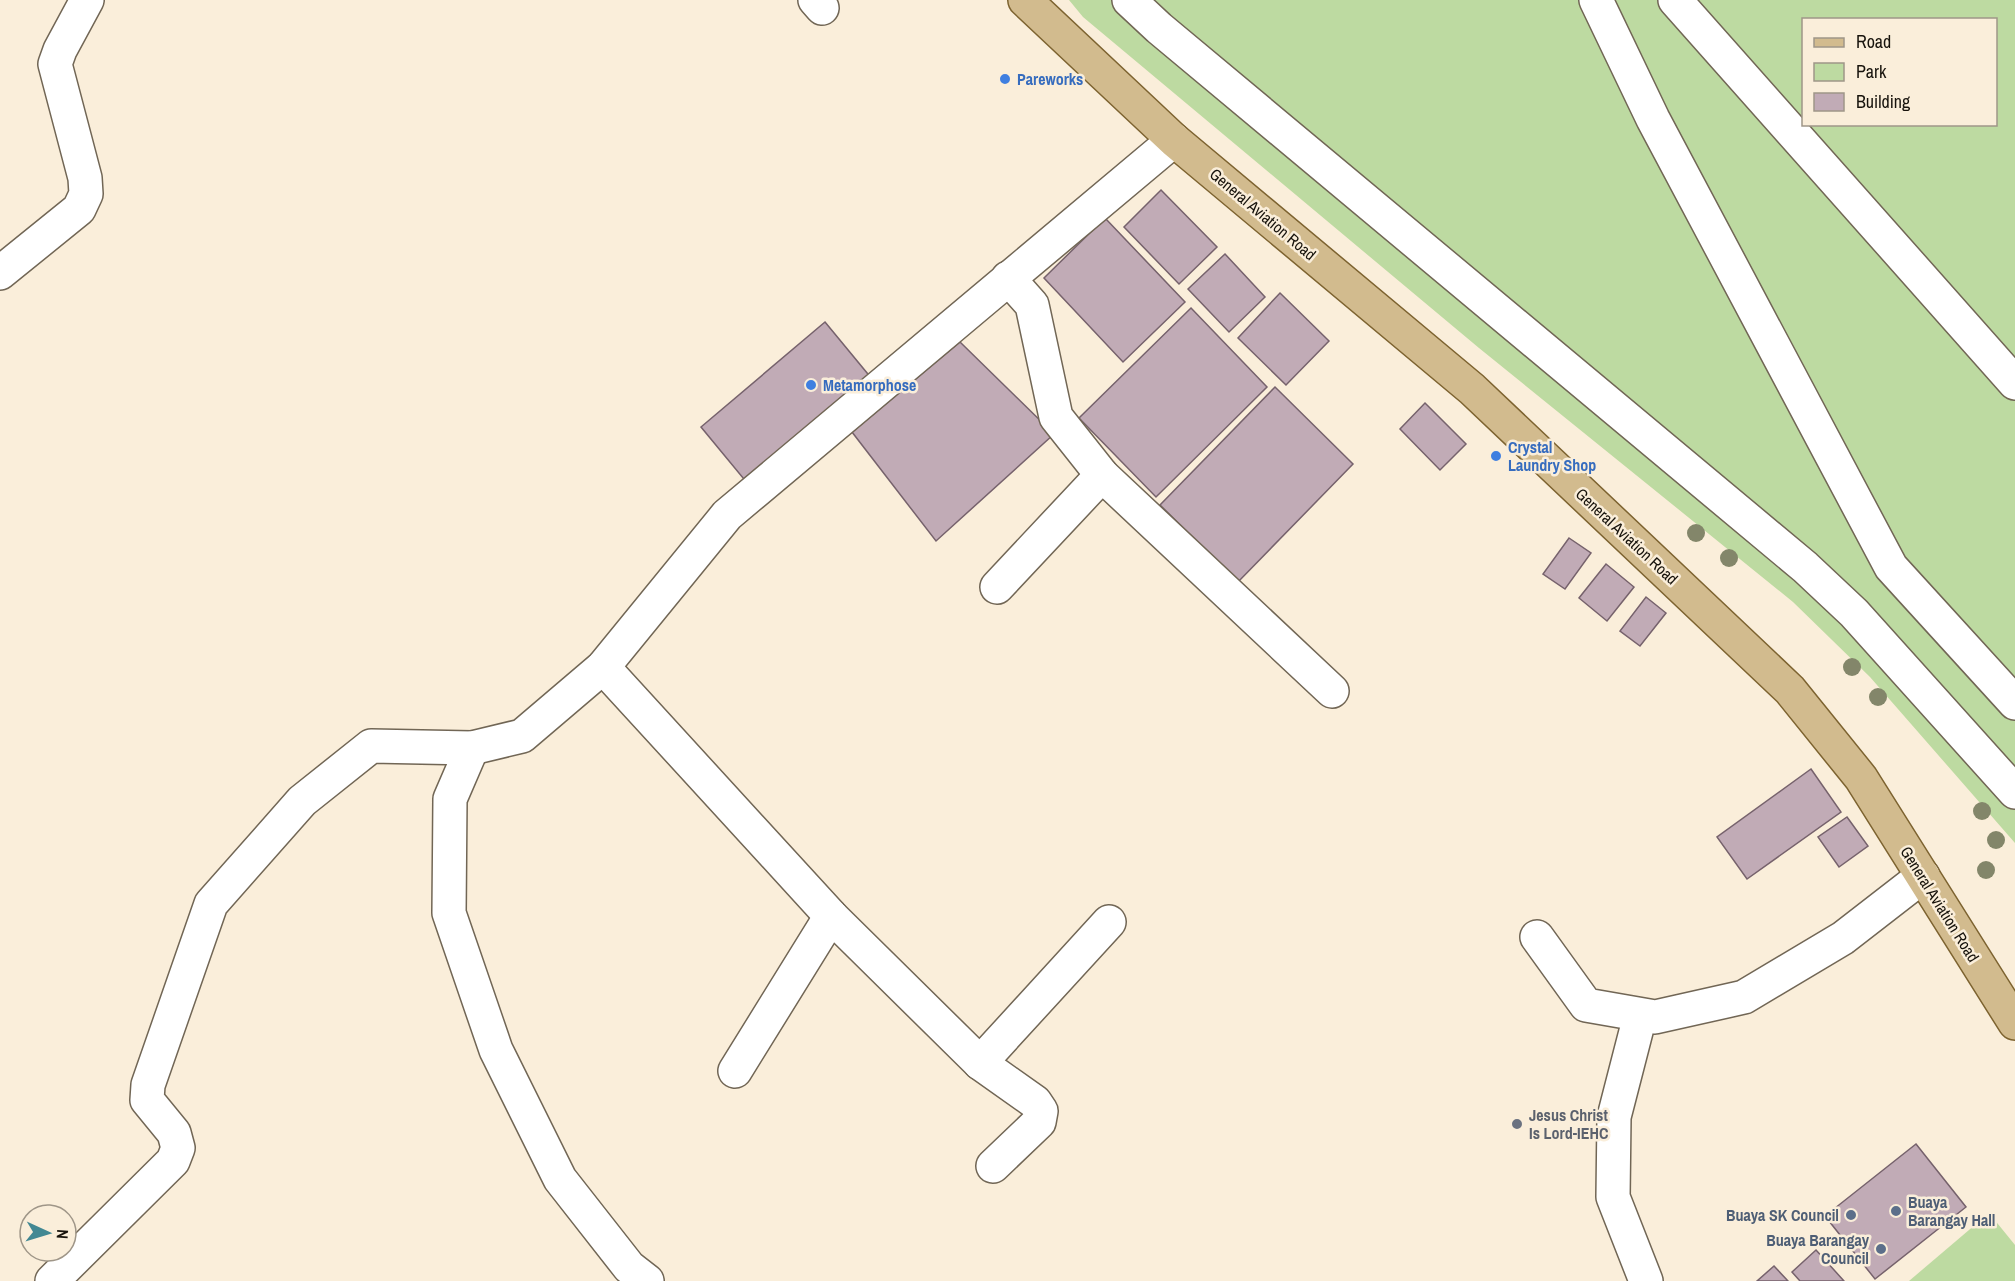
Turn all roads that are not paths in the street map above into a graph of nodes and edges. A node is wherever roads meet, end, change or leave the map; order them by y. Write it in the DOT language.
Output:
graph roads {
  1 [pos="87,0"];
  2 [pos="1025,0"];
  3 [pos="1129,0"];
  4 [pos="1596,0"];
  5 [pos="1675,0"];
  6 [pos="1174,140"];
  7 [pos="0,273"];
  8 [pos="1008,278"];
  9 [pos="2015,383"];
  10 [pos="1102,475"];
  11 [pos="997,587"];
  12 [pos="603,667"];
  13 [pos="1332,691"];
  14 [pos="2015,703"];
  15 [pos="472,748"];
  16 [pos="2015,792"];
  17 [pos="1923,876"];
  18 [pos="831,916"];
  19 [pos="1109,922"];
  20 [pos="1537,937"];
  21 [pos="1640,1016"];
  22 [pos="2015,1023"];
  23 [pos="980,1063"];
  24 [pos="735,1071"];
  25 [pos="993,1166"];
  26 [pos="52,1281"];
  27 [pos="647,1281"];
  28 [pos="1646,1281"];
  1 -- 7 [label="street"];
  2 -- 6 [label="main road, General Aviation Road"];
  3 -- 16 [label="street"];
  4 -- 14 [label="street"];
  5 -- 9 [label="street"];
  6 -- 8 [label="street"];
  6 -- 17 [label="main road, General Aviation Road"];
  8 -- 10 [label="street"];
  8 -- 12 [label="street"];
  10 -- 11 [label="street"];
  10 -- 13 [label="street"];
  12 -- 15 [label="street"];
  12 -- 18 [label="street"];
  15 -- 26 [label="street"];
  15 -- 27 [label="street"];
  17 -- 21 [label="street"];
  17 -- 22 [label="main road, General Aviation Road"];
  18 -- 23 [label="street"];
  18 -- 24 [label="street"];
  19 -- 23 [label="street"];
  20 -- 21 [label="street"];
  21 -- 28 [label="street"];
  23 -- 25 [label="street"];
}
